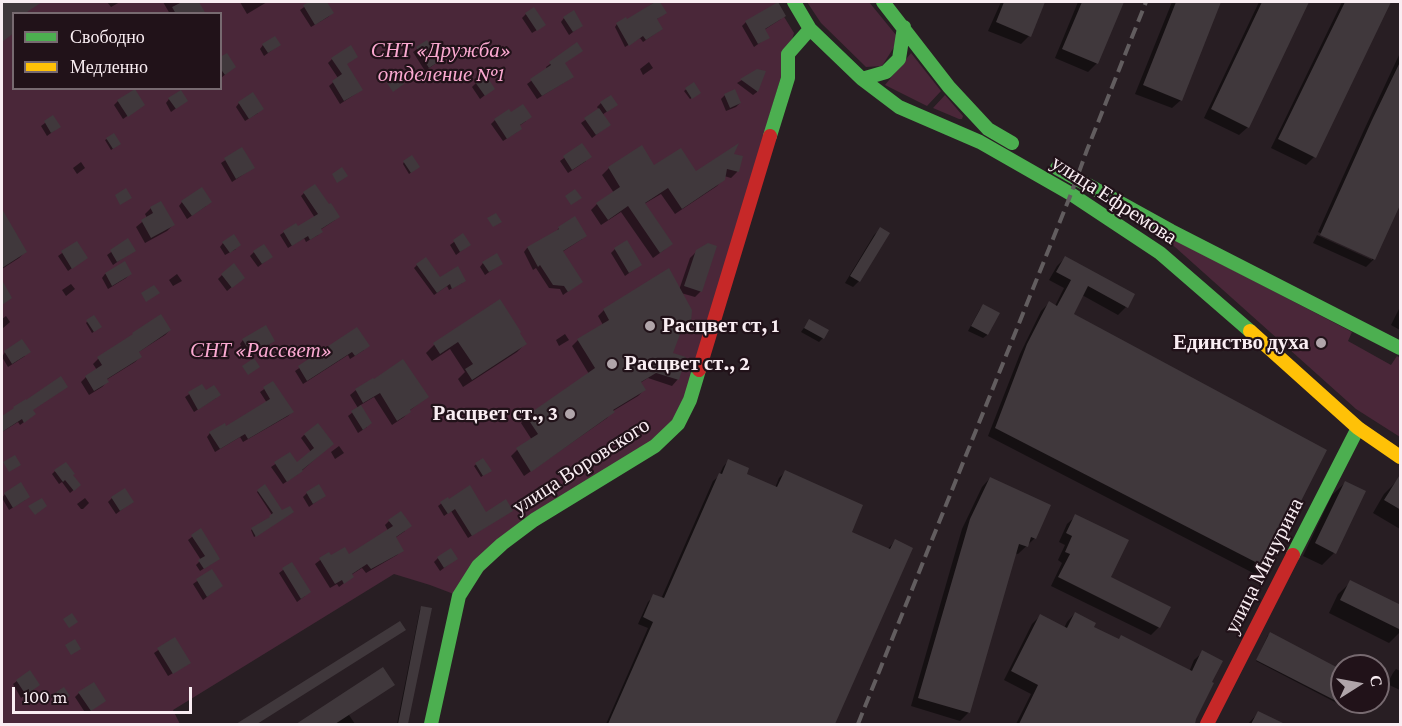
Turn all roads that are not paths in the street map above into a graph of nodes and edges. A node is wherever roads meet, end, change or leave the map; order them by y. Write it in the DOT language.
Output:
graph roads {
  1 [pos="794,2"];
  2 [pos="884,2"];
  3 [pos="904,27"];
  4 [pos="810,29"];
  5 [pos="862,80"];
  6 [pos="1026,151"];
  7 [pos="1046,162"];
  8 [pos="1401,348"];
  9 [pos="1358,428"];
  10 [pos="1401,457"];
  11 [pos="431,724"];
  12 [pos="1207,724"];
  1 -- 4 [label="main road, улица Ефремова"];
  2 -- 3 [label="main road, улица Ефремова"];
  3 -- 5 [label="main road"];
  3 -- 6 [label="main road, улица Ефремова"];
  4 -- 5 [label="main road, улица Ефремова"];
  4 -- 11 [label="main road, улица Воровского"];
  5 -- 9 [label="main road, улица Ефремова"];
  7 -- 8 [label="main road, улица Ефремова"];
  9 -- 10 [label="main road, улица Ефремова"];
  9 -- 12 [label="main road, улица Мичурина"];
}
